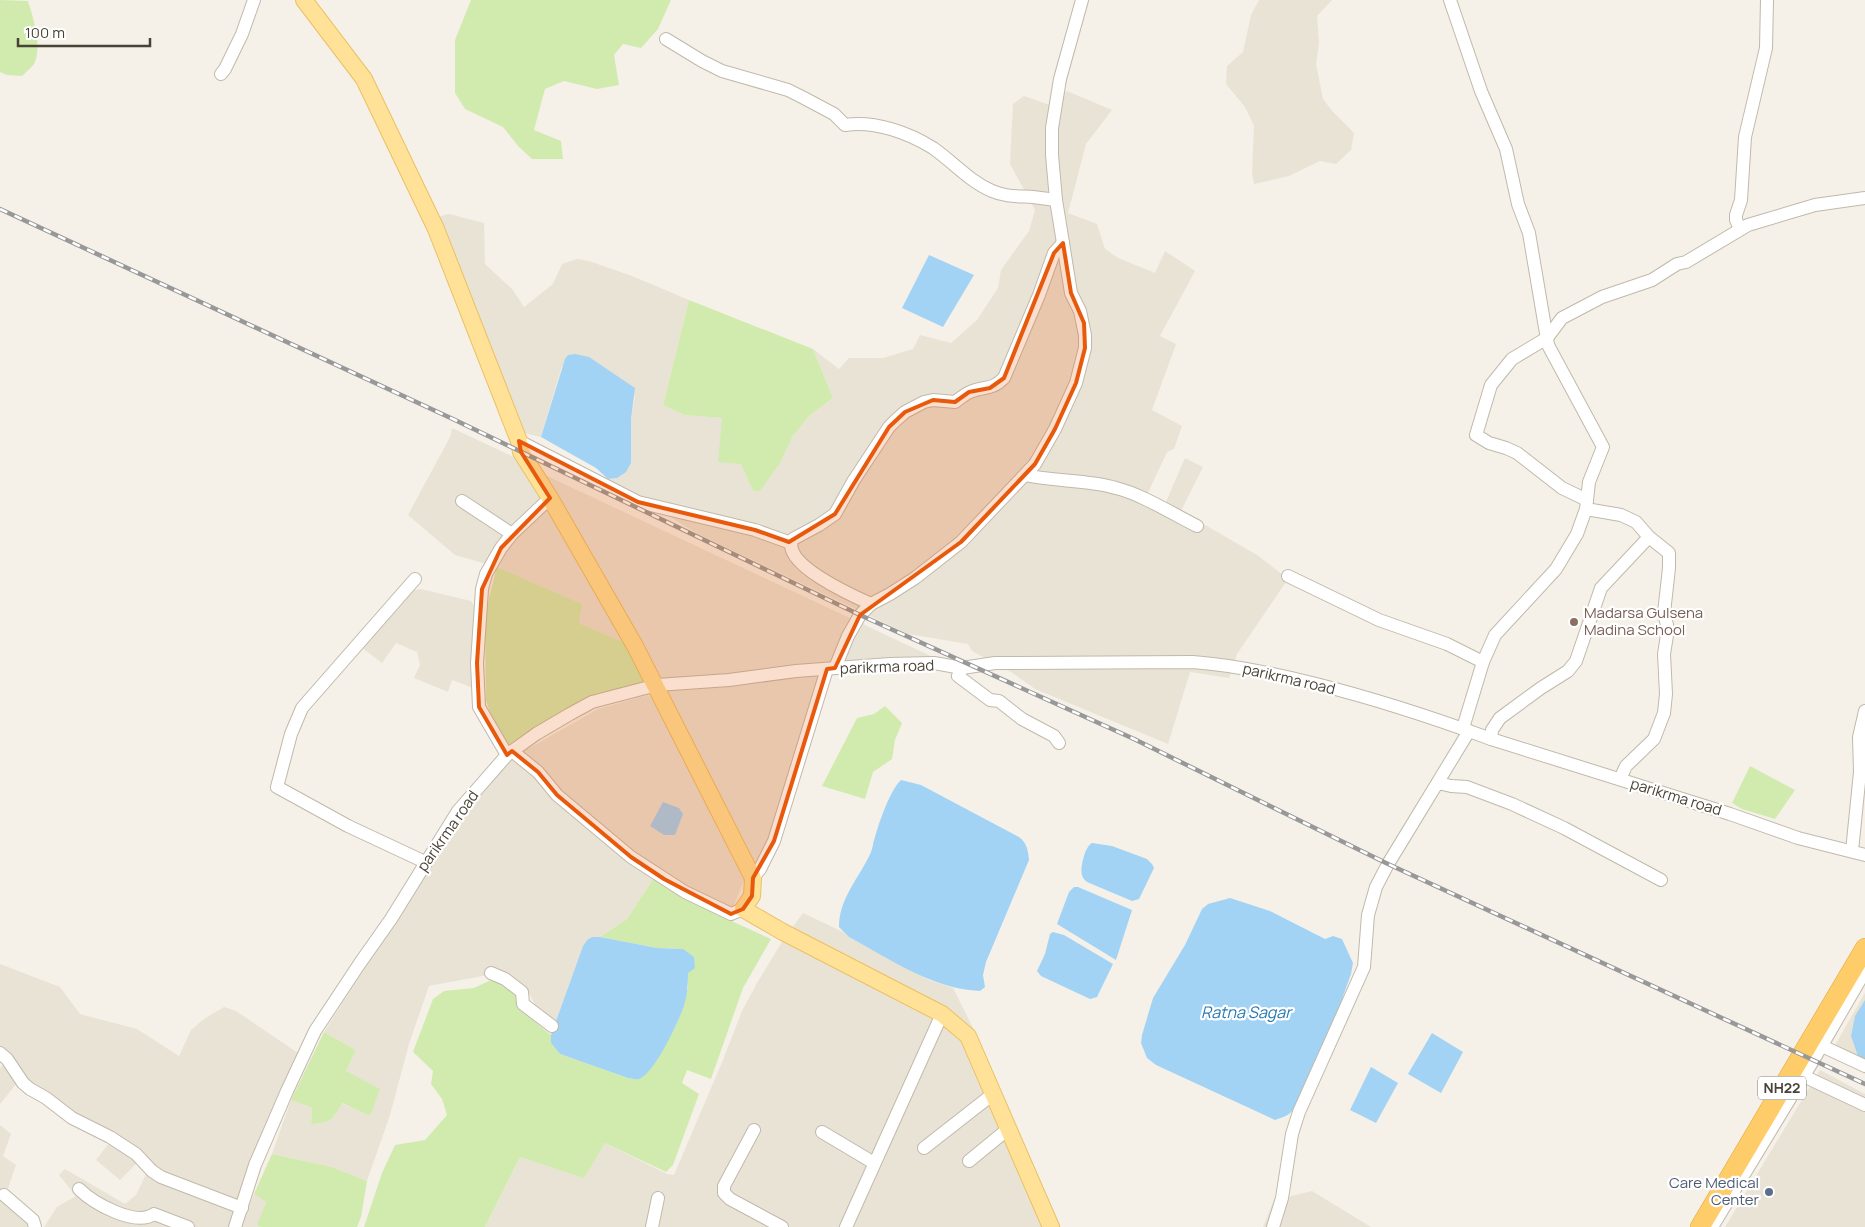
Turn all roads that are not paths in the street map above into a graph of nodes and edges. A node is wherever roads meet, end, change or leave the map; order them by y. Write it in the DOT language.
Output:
graph roads {
  1 [pos="254,0"];
  2 [pos="304,0"];
  3 [pos="1082,0"];
  4 [pos="1450,0"];
  5 [pos="1768,0"];
  6 [pos="666,39"];
  7 [pos="220,74"];
  8 [pos="1865,198"];
  9 [pos="1056,200"];
  10 [pos="1740,229"];
  11 [pos="1063,243"];
  12 [pos="1547,338"];
  13 [pos="519,441"];
  14 [pos="1024,475"];
  15 [pos="550,498"];
  16 [pos="462,500"];
  17 [pos="1587,504"];
  18 [pos="1197,526"];
  19 [pos="512,534"];
  20 [pos="1649,537"];
  21 [pos="791,543"];
  22 [pos="1288,576"];
  23 [pos="415,579"];
  24 [pos="871,604"];
  25 [pos="1484,662"];
  26 [pos="962,668"];
  27 [pos="831,669"];
  28 [pos="656,685"];
  29 [pos="1865,711"];
  30 [pos="1466,729"];
  31 [pos="1491,739"];
  32 [pos="1059,743"];
  33 [pos="509,753"];
  34 [pos="1620,780"];
  35 [pos="1438,783"];
  36 [pos="1852,851"];
  37 [pos="1865,854"];
  38 [pos="426,862"];
  39 [pos="753,878"];
  40 [pos="1661,880"];
  41 [pos="742,909"];
  42 [pos="1865,948"];
  43 [pos="1865,971"];
  44 [pos="492,973"];
  45 [pos="942,1014"];
  46 [pos="552,1026"];
  47 [pos="1822,1046"];
  48 [pos="0,1053"];
  49 [pos="1865,1066"];
  50 [pos="1798,1074"];
  51 [pos="993,1094"];
  52 [pos="1865,1105"];
  53 [pos="1008,1129"];
  54 [pos="754,1130"];
  55 [pos="822,1132"];
  56 [pos="924,1148"];
  57 [pos="969,1161"];
  58 [pos="874,1163"];
  59 [pos="79,1189"];
  60 [pos="4,1195"];
  61 [pos="658,1198"];
  62 [pos="242,1208"];
  63 [pos="35,1227"];
  64 [pos="188,1227"];
  65 [pos="235,1227"];
  66 [pos="652,1227"];
  67 [pos="782,1227"];
  68 [pos="846,1227"];
  69 [pos="1051,1227"];
  70 [pos="1272,1227"];
  71 [pos="1700,1227"];
  72 [pos="1712,1227"];
  1 -- 7 [label="street"];
  2 -- 13 [label="main road"];
  3 -- 9 [label="street"];
  4 -- 12 [label="street"];
  5 -- 10 [label="street"];
  6 -- 9 [label="street"];
  8 -- 10 [label="street"];
  9 -- 11 [label="street"];
  10 -- 12 [label="street"];
  11 -- 14 [label="street"];
  11 -- 21 [label="street"];
  12 -- 17 [label="street"];
  12 -- 17 [label="street"];
  13 -- 15 [label="main road"];
  13 -- 21 [label="street"];
  14 -- 18 [label="street"];
  14 -- 24 [label="street"];
  15 -- 19 [label="street"];
  15 -- 28 [label="main road"];
  16 -- 19 [label="street"];
  17 -- 20 [label="street"];
  17 -- 25 [label="street"];
  19 -- 33 [label="street"];
  20 -- 31 [label="street"];
  20 -- 34 [label="street"];
  21 -- 24 [label="street"];
  22 -- 25 [label="street"];
  23 -- 38 [label="street"];
  24 -- 27 [label="street"];
  25 -- 30 [label="street"];
  26 -- 27 [label="street, parikrma road"];
  26 -- 30 [label="street, parikrma road"];
  26 -- 32 [label="street"];
  27 -- 28 [label="street, parikrma road"];
  27 -- 39 [label="street"];
  28 -- 33 [label="street, parikrma road"];
  28 -- 39 [label="main road"];
  29 -- 36 [label="street"];
  30 -- 31 [label="street, parikrma road"];
  30 -- 35 [label="street"];
  31 -- 34 [label="street, parikrma road"];
  33 -- 38 [label="street, parikrma road"];
  33 -- 41 [label="street"];
  34 -- 36 [label="street, parikrma road"];
  35 -- 40 [label="street"];
  35 -- 70 [label="street"];
  36 -- 37 [label="street, parikrma road"];
  38 -- 62 [label="street, parikrma road"];
  39 -- 41 [label="main road"];
  41 -- 45 [label="main road"];
  42 -- 50 [label="highway, NH22"];
  43 -- 47 [label="street, NH22"];
  44 -- 46 [label="street"];
  45 -- 51 [label="main road"];
  45 -- 58 [label="street"];
  47 -- 49 [label="street"];
  47 -- 50 [label="street, NH22"];
  48 -- 62 [label="street"];
  50 -- 52 [label="street"];
  50 -- 71 [label="highway, NH22"];
  50 -- 72 [label="street, NH22"];
  51 -- 53 [label="main road"];
  51 -- 56 [label="street"];
  53 -- 57 [label="street"];
  53 -- 69 [label="main road"];
  54 -- 67 [label="street"];
  55 -- 58 [label="street"];
  58 -- 68 [label="street"];
  59 -- 64 [label="street"];
  60 -- 63 [label="street"];
  61 -- 66 [label="street"];
  62 -- 65 [label="street, parikrma road"];
}
